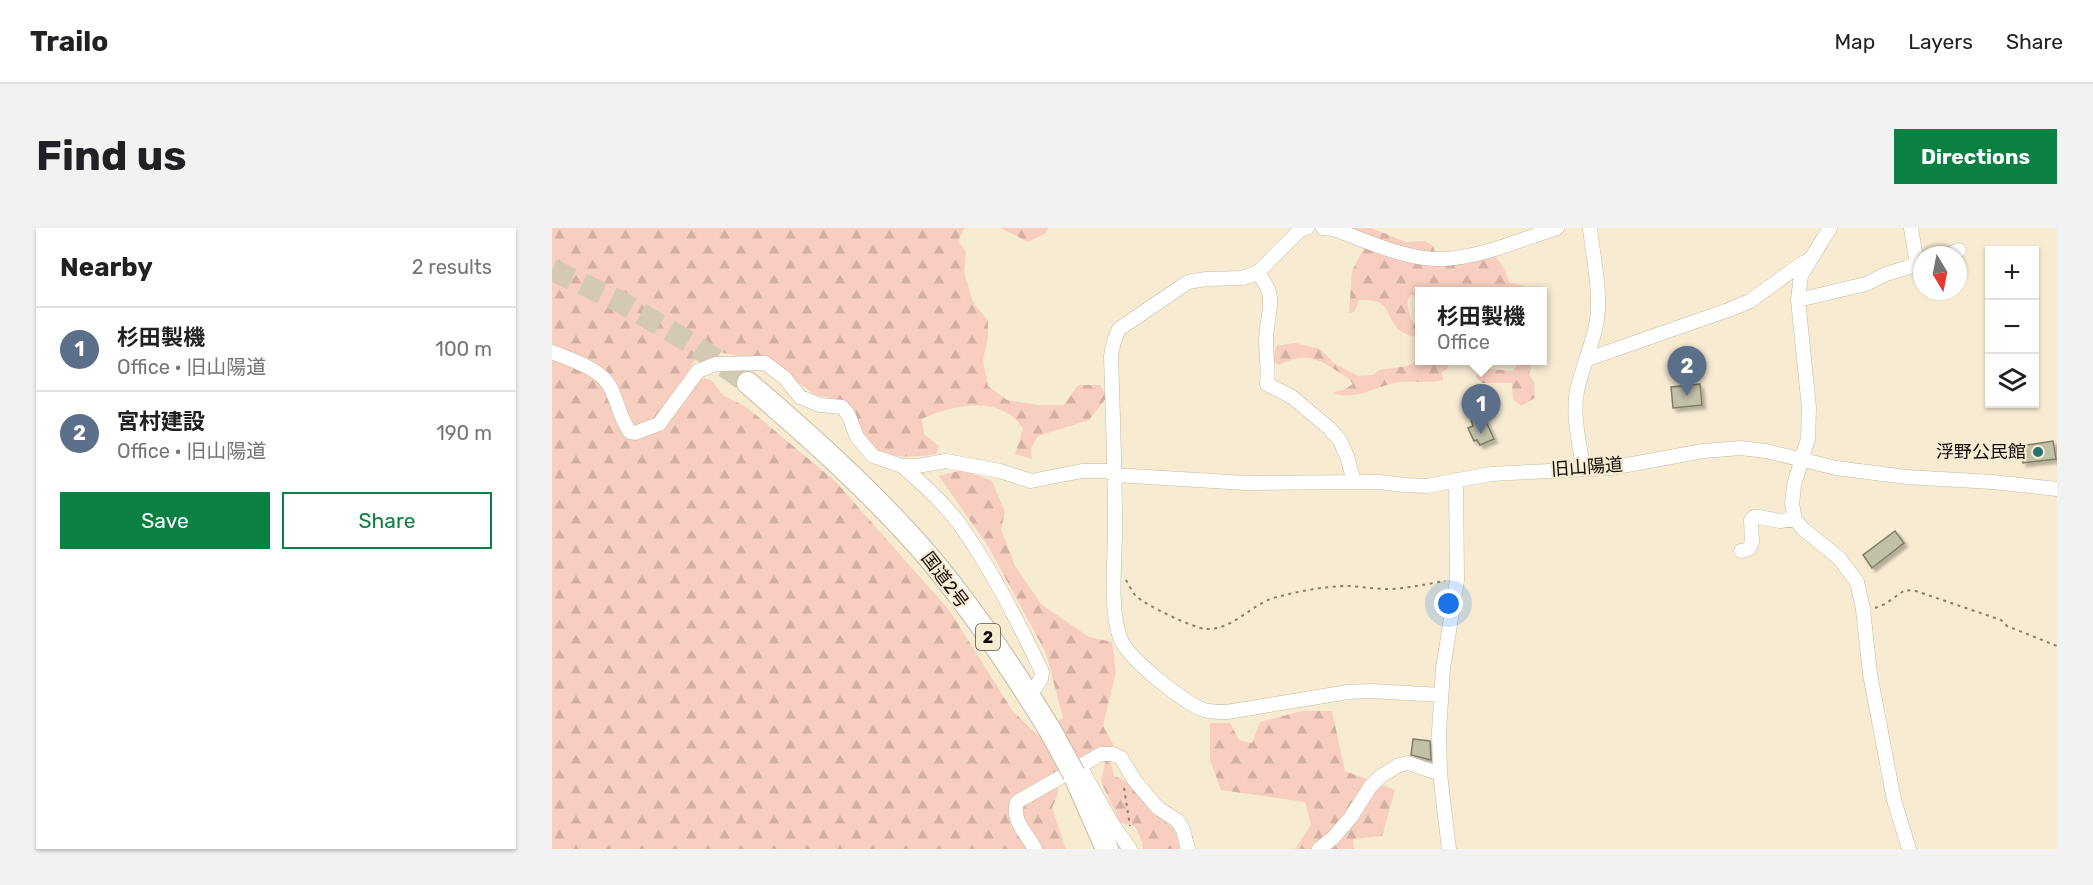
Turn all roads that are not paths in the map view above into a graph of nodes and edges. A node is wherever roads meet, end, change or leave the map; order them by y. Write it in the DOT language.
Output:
graph roads {
  1 [pos="1307,228"];
  2 [pos="1323,228"];
  3 [pos="1557,228"];
  4 [pos="1590,228"];
  5 [pos="1830,228"];
  6 [pos="1911,228"];
  7 [pos="1915,246"];
  8 [pos="1809,260"];
  9 [pos="1913,265"];
  10 [pos="1257,273"];
  11 [pos="1798,300"];
  12 [pos="552,352"];
  13 [pos="1588,359"];
  14 [pos="748,383"];
  15 [pos="1802,459"];
  16 [pos="902,466"];
  17 [pos="1583,469"];
  18 [pos="1115,475"];
  19 [pos="1456,480"];
  20 [pos="1354,482"];
  21 [pos="2057,489"];
  22 [pos="1795,519"];
  23 [pos="1740,551"];
  24 [pos="1033,691"];
  25 [pos="1441,695"];
  26 [pos="1077,771"];
  27 [pos="1440,774"];
  28 [pos="1035,849"];
  29 [pos="1107,849"];
  30 [pos="1130,849"];
  31 [pos="1188,849"];
  32 [pos="1319,849"];
  33 [pos="1449,849"];
  34 [pos="1909,849"];
  1 -- 10 [label="street"];
  2 -- 3 [label="street"];
  4 -- 13 [label="street"];
  5 -- 8 [label="street"];
  6 -- 7 [label="street"];
  8 -- 11 [label="street"];
  8 -- 13 [label="street"];
  9 -- 11 [label="street"];
  10 -- 18 [label="street"];
  10 -- 20 [label="street"];
  11 -- 15 [label="street"];
  12 -- 16 [label="street"];
  13 -- 17 [label="street"];
  14 -- 24 [label="highway, 国道2号 / 2"];
  15 -- 17 [label="street, 旧山陽道"];
  15 -- 21 [label="street, 旧山陽道"];
  15 -- 22 [label="street"];
  16 -- 18 [label="street, 旧山陽道"];
  16 -- 24 [label="street"];
  17 -- 19 [label="street, 旧山陽道"];
  18 -- 20 [label="street, 旧山陽道"];
  18 -- 25 [label="street"];
  19 -- 20 [label="street, 旧山陽道"];
  19 -- 25 [label="street"];
  22 -- 23 [label="street"];
  22 -- 34 [label="street"];
  24 -- 26 [label="highway, 国道2号 / 2, bridge"];
  25 -- 27 [label="street"];
  26 -- 29 [label="highway, 国道2号 / 2"];
  26 -- 30 [label="street"];
  27 -- 32 [label="street"];
  27 -- 33 [label="street"];
  28 -- 31 [label="street"];
}
